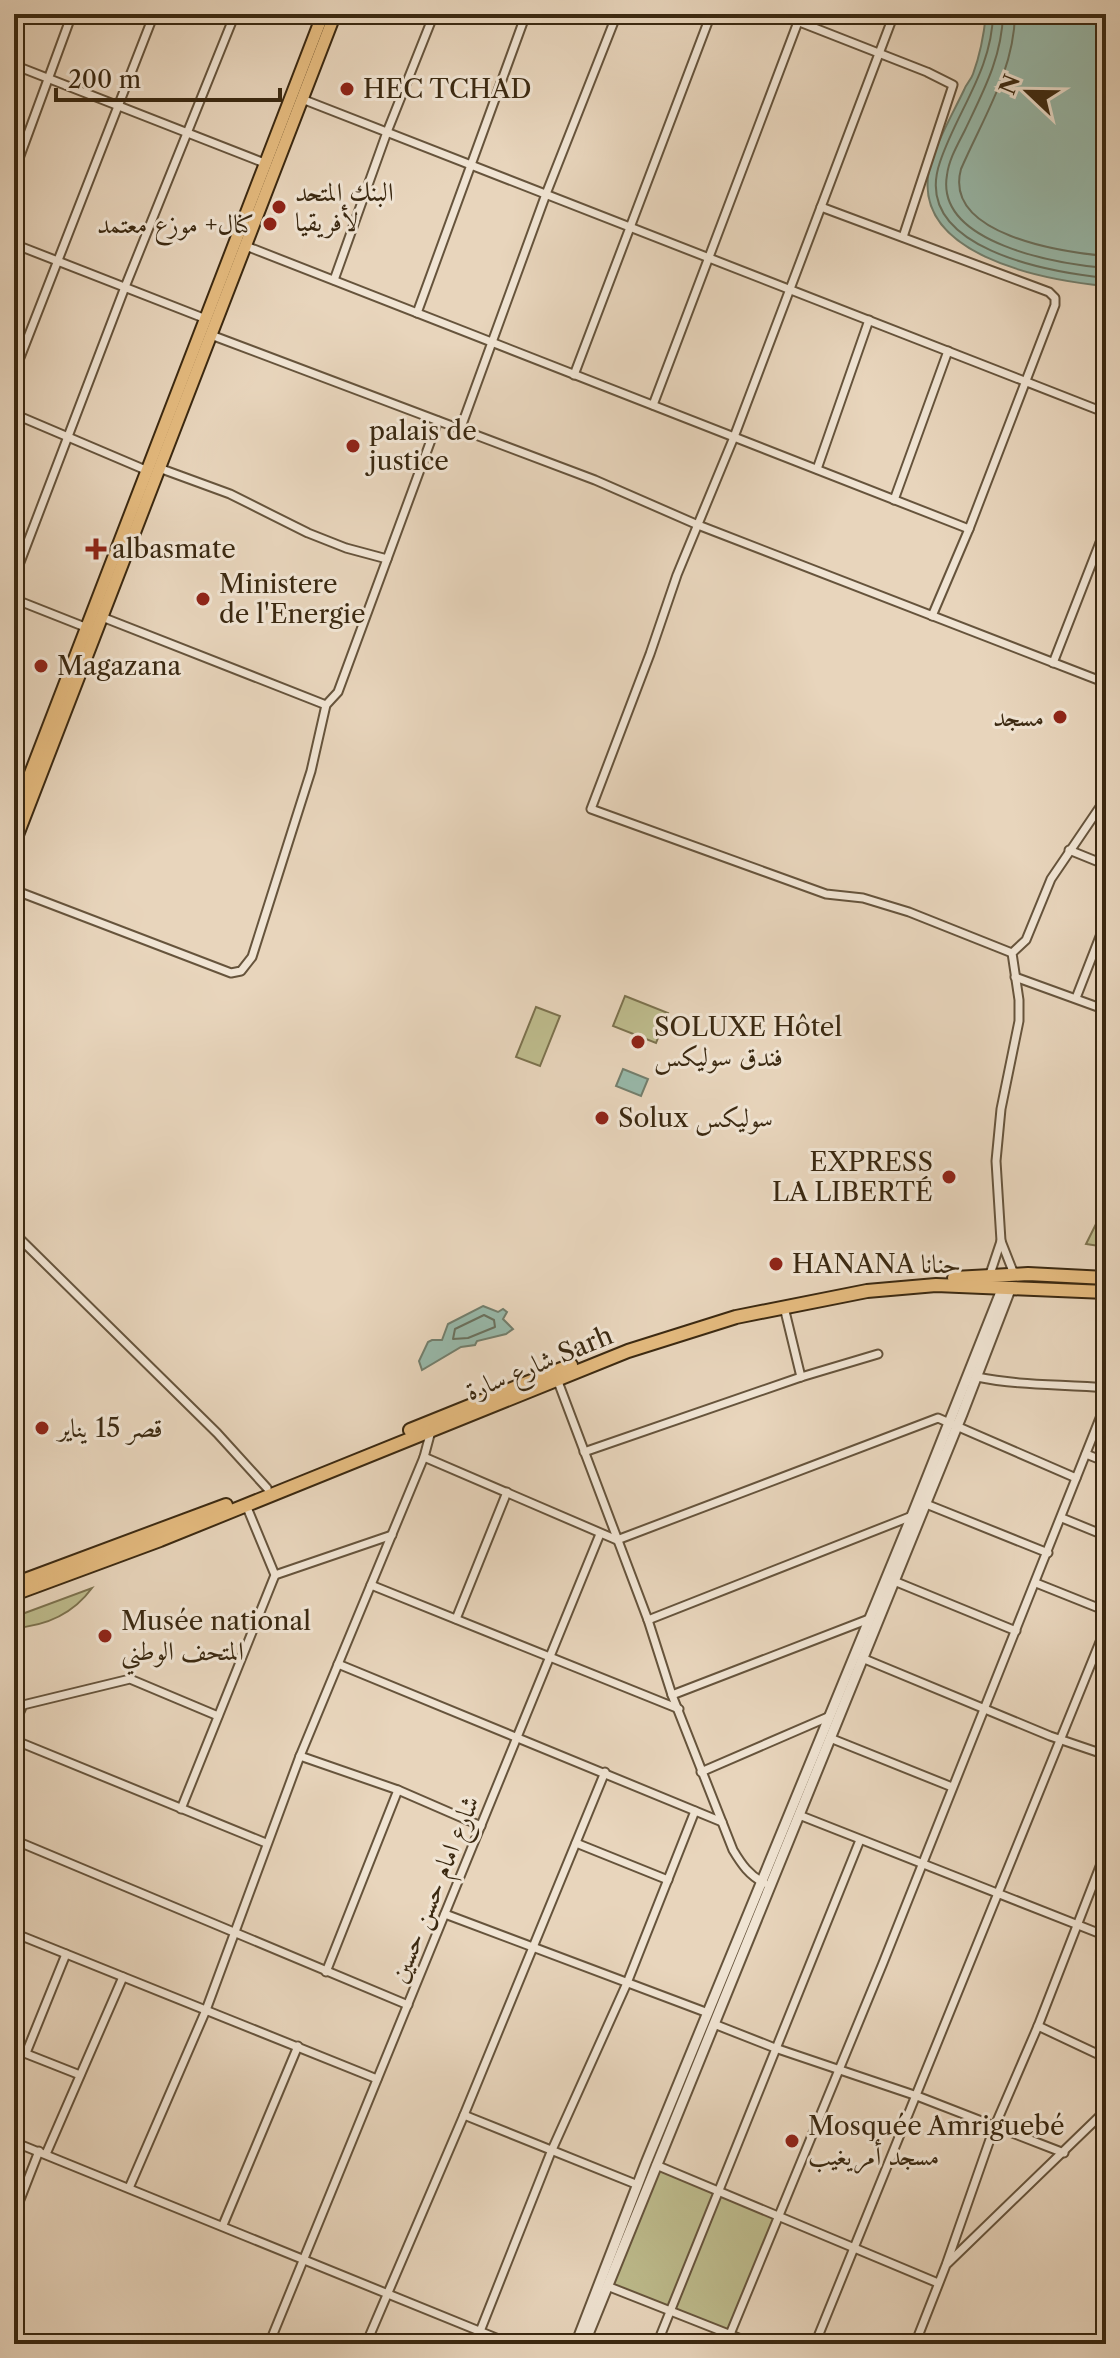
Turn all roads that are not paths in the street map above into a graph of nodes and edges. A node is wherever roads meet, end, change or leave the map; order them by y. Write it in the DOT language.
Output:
graph roads {
  1 [pos="72,14"];
  2 [pos="154,14"];
  3 [pos="235,14"];
  4 [pos="323,14"];
  5 [pos="335,14"];
  6 [pos="434,14"];
  7 [pos="526,14"];
  8 [pos="617,14"];
  9 [pos="711,14"];
  10 [pos="779,14"];
  11 [pos="894,14"];
  12 [pos="800,18"];
  13 [pos="880,53"];
  14 [pos="14,65"];
  15 [pos="47,77"];
  16 [pos="302,99"];
  17 [pos="119,106"];
  18 [pos="387,132"];
  19 [pos="186,134"];
  20 [pos="267,164"];
  21 [pos="470,164"];
  22 [pos="14,172"];
  23 [pos="546,194"];
  24 [pos="821,207"];
  25 [pos="629,226"];
  26 [pos="903,237"];
  27 [pos="14,244"];
  28 [pos="246,246"];
  29 [pos="708,257"];
  30 [pos="58,261"];
  31 [pos="334,280"];
  32 [pos="125,287"];
  33 [pos="788,289"];
  34 [pos="417,313"];
  35 [pos="869,320"];
  36 [pos="212,321"];
  37 [pos="211,335"];
  38 [pos="492,343"];
  39 [pos="948,351"];
  40 [pos="14,373"];
  41 [pos="574,375"];
  42 [pos="1025,382"];
  43 [pos="653,405"];
  44 [pos="1106,413"];
  45 [pos="14,414"];
  46 [pos="438,421"];
  47 [pos="460,430"];
  48 [pos="69,437"];
  49 [pos="734,437"];
  50 [pos="154,469"];
  51 [pos="817,469"];
  52 [pos="894,500"];
  53 [pos="698,525"];
  54 [pos="1106,527"];
  55 [pos="969,529"];
  56 [pos="387,559"];
  57 [pos="14,578"];
  58 [pos="14,599"];
  59 [pos="932,616"];
  60 [pos="102,617"];
  61 [pos="91,630"];
  62 [pos="1053,663"];
  63 [pos="1106,683"];
  64 [pos="326,705"];
  65 [pos="19,787"];
  66 [pos="1106,798"];
  67 [pos="14,816"];
  68 [pos="14,844"];
  69 [pos="1069,850"];
  70 [pos="1106,865"];
  71 [pos="14,890"];
  72 [pos="1106,921"];
  73 [pos="1012,953"];
  74 [pos="1015,977"];
  75 [pos="1076,998"];
  76 [pos="1106,1010"];
  77 [pos="14,1233"];
  78 [pos="1001,1241"];
  79 [pos="990,1274"];
  80 [pos="1106,1278"];
  81 [pos="1009,1283"];
  82 [pos="1106,1292"];
  83 [pos="784,1307"];
  84 [pos="878,1354"];
  85 [pos="801,1377"];
  86 [pos="977,1377"];
  87 [pos="557,1379"];
  88 [pos="1106,1388"];
  89 [pos="1106,1403"];
  90 [pos="953,1423"];
  91 [pos="431,1431"];
  92 [pos="584,1452"];
  93 [pos="1086,1454"];
  94 [pos="424,1457"];
  95 [pos="1106,1462"];
  96 [pos="1076,1478"];
  97 [pos="267,1488"];
  98 [pos="507,1492"];
  99 [pos="926,1504"];
  100 [pos="246,1505"];
  101 [pos="912,1516"];
  102 [pos="1062,1518"];
  103 [pos="600,1534"];
  104 [pos="392,1535"];
  105 [pos="1106,1536"];
  106 [pos="617,1540"];
  107 [pos="1048,1553"];
  108 [pos="275,1575"];
  109 [pos="894,1581"];
  110 [pos="1036,1583"];
  111 [pos="14,1584"];
  112 [pos="371,1585"];
  113 [pos="14,1594"];
  114 [pos="1106,1611"];
  115 [pos="456,1619"];
  116 [pos="869,1619"];
  117 [pos="648,1620"];
  118 [pos="1106,1627"];
  119 [pos="1016,1631"];
  120 [pos="550,1658"];
  121 [pos="862,1658"];
  122 [pos="338,1664"];
  123 [pos="672,1695"];
  124 [pos="984,1708"];
  125 [pos="679,1709"];
  126 [pos="218,1716"];
  127 [pos="828,1717"];
  128 [pos="14,1725"];
  129 [pos="517,1737"];
  130 [pos="830,1738"];
  131 [pos="14,1740"];
  132 [pos="1060,1740"];
  133 [pos="1106,1755"];
  134 [pos="300,1756"];
  135 [pos="605,1772"];
  136 [pos="701,1772"];
  137 [pos="952,1787"];
  138 [pos="398,1790"];
  139 [pos="181,1809"];
  140 [pos="695,1811"];
  141 [pos="799,1815"];
  142 [pos="722,1822"];
  143 [pos="481,1826"];
  144 [pos="14,1840"];
  145 [pos="860,1840"];
  146 [pos="266,1843"];
  147 [pos="576,1843"];
  148 [pos="1106,1851"];
  149 [pos="923,1863"];
  150 [pos="668,1880"];
  151 [pos="766,1884"];
  152 [pos="998,1893"];
  153 [pos="445,1914"];
  154 [pos="1078,1924"];
  155 [pos="235,1931"];
  156 [pos="14,1933"];
  157 [pos="1106,1936"];
  158 [pos="533,1948"];
  159 [pos="66,1954"];
  160 [pos="326,1972"];
  161 [pos="123,1977"];
  162 [pos="627,1983"];
  163 [pos="408,2005"];
  164 [pos="206,2010"];
  165 [pos="708,2013"];
  166 [pos="714,2024"];
  167 [pos="1038,2026"];
  168 [pos="298,2046"];
  169 [pos="775,2048"];
  170 [pos="14,2049"];
  171 [pos="26,2053"];
  172 [pos="1106,2058"];
  173 [pos="839,2070"];
  174 [pos="80,2075"];
  175 [pos="377,2079"];
  176 [pos="917,2096"];
  177 [pos="1106,2110"];
  178 [pos="464,2115"];
  179 [pos="994,2128"];
  180 [pos="14,2142"];
  181 [pos="551,2152"];
  182 [pos="43,2153"];
  183 [pos="1064,2153"];
  184 [pos="656,2165"];
  185 [pos="638,2185"];
  186 [pos="129,2188"];
  187 [pos="719,2190"];
  188 [pos="14,2215"];
  189 [pos="777,2215"];
  190 [pos="223,2225"];
  191 [pos="856,2246"];
  192 [pos="302,2258"];
  193 [pos="946,2265"];
  194 [pos="938,2283"];
  195 [pos="607,2286"];
  196 [pos="387,2293"];
  197 [pos="670,2311"];
  198 [pos="480,2331"];
  199 [pos="730,2334"];
  200 [pos="269,2344"];
  201 [pos="366,2344"];
  202 [pos="475,2344"];
  203 [pos="511,2344"];
  204 [pos="576,2344"];
  205 [pos="584,2344"];
  206 [pos="657,2344"];
  207 [pos="726,2344"];
  208 [pos="754,2344"];
  209 [pos="815,2344"];
  210 [pos="915,2344"];
  1 -- 15 [label="street"];
  2 -- 17 [label="street"];
  3 -- 19 [label="street"];
  4 -- 20 [label="main road"];
  5 -- 16 [label="main road"];
  6 -- 18 [label="street"];
  7 -- 21 [label="street"];
  8 -- 23 [label="street"];
  9 -- 25 [label="street"];
  10 -- 12 [label="street"];
  11 -- 13 [label="street"];
  12 -- 13 [label="street"];
  12 -- 29 [label="street"];
  13 -- 24 [label="street"];
  13 -- 26 [label="street"];
  14 -- 15 [label="street"];
  15 -- 17 [label="street"];
  15 -- 22 [label="street"];
  16 -- 18 [label="street"];
  16 -- 28 [label="main road"];
  17 -- 19 [label="street"];
  17 -- 30 [label="street"];
  18 -- 21 [label="street"];
  18 -- 31 [label="street"];
  19 -- 20 [label="street"];
  19 -- 32 [label="street"];
  20 -- 36 [label="main road"];
  21 -- 23 [label="street"];
  21 -- 34 [label="street"];
  23 -- 25 [label="street"];
  23 -- 38 [label="street"];
  24 -- 26 [label="street"];
  24 -- 33 [label="street"];
  25 -- 29 [label="street"];
  25 -- 41 [label="street"];
  26 -- 42 [label="street"];
  27 -- 30 [label="street"];
  28 -- 31 [label="street"];
  28 -- 36 [label="main road"];
  29 -- 33 [label="street"];
  29 -- 43 [label="street"];
  30 -- 32 [label="street"];
  30 -- 40 [label="street"];
  31 -- 34 [label="street"];
  32 -- 36 [label="street"];
  32 -- 48 [label="street"];
  33 -- 35 [label="street"];
  33 -- 49 [label="street"];
  34 -- 38 [label="street"];
  35 -- 39 [label="street"];
  35 -- 51 [label="street"];
  36 -- 37 [label="main road"];
  36 -- 50 [label="main road"];
  37 -- 46 [label="street"];
  37 -- 50 [label="main road"];
  38 -- 41 [label="street"];
  38 -- 47 [label="street"];
  39 -- 42 [label="street"];
  39 -- 52 [label="street"];
  41 -- 43 [label="street"];
  42 -- 44 [label="street"];
  42 -- 55 [label="street"];
  43 -- 49 [label="street"];
  45 -- 48 [label="street"];
  46 -- 47 [label="street"];
  46 -- 56 [label="street"];
  47 -- 53 [label="street"];
  48 -- 50 [label="street"];
  48 -- 57 [label="street"];
  49 -- 51 [label="street"];
  49 -- 53 [label="street"];
  50 -- 56 [label="street"];
  50 -- 60 [label="main road"];
  50 -- 61 [label="main road"];
  51 -- 52 [label="street"];
  52 -- 55 [label="street"];
  53 -- 59 [label="street"];
  53 -- 73 [label="street"];
  54 -- 62 [label="street"];
  55 -- 59 [label="street"];
  56 -- 64 [label="street"];
  58 -- 61 [label="street"];
  59 -- 62 [label="street"];
  60 -- 61 [label="main road"];
  60 -- 64 [label="street"];
  61 -- 65 [label="main road"];
  61 -- 68 [label="main road"];
  62 -- 63 [label="street"];
  64 -- 71 [label="street"];
  65 -- 67 [label="main road"];
  66 -- 69 [label="street"];
  69 -- 70 [label="street"];
  69 -- 73 [label="street"];
  72 -- 75 [label="street"];
  73 -- 74 [label="street"];
  74 -- 75 [label="street"];
  74 -- 78 [label="street"];
  75 -- 76 [label="street"];
  77 -- 97 [label="street"];
  78 -- 79 [label="street"];
  78 -- 81 [label="street"];
  79 -- 81 [label="highway, شارع سارة Sarh"];
  79 -- 97 [label="highway, شارع سارة Sarh"];
  80 -- 81 [label="highway, شارع سارة Sarh"];
  81 -- 82 [label="highway, شارع سارة Sarh"];
  81 -- 83 [label="highway, شارع سارة Sarh"];
  81 -- 86 [label="street"];
  81 -- 90 [label="street"];
  83 -- 85 [label="street"];
  83 -- 87 [label="highway, شارع سارة Sarh"];
  84 -- 85 [label="street"];
  85 -- 92 [label="street"];
  86 -- 88 [label="street"];
  86 -- 90 [label="street"];
  87 -- 91 [label="highway, شارع سارة Sarh"];
  87 -- 92 [label="street"];
  89 -- 93 [label="street"];
  90 -- 96 [label="street"];
  90 -- 99 [label="street"];
  90 -- 101 [label="street"];
  90 -- 106 [label="street"];
  91 -- 94 [label="street"];
  91 -- 100 [label="highway, شارع سارة Sarh"];
  92 -- 106 [label="street"];
  93 -- 95 [label="street"];
  93 -- 96 [label="street"];
  94 -- 98 [label="street"];
  94 -- 104 [label="street"];
  96 -- 102 [label="street"];
  97 -- 111 [label="highway, شارع سارة Sarh"];
  98 -- 103 [label="street"];
  98 -- 115 [label="street"];
  99 -- 107 [label="street"];
  99 -- 109 [label="street"];
  100 -- 108 [label="street"];
  100 -- 113 [label="highway, شارع سارة Sarh"];
  101 -- 116 [label="street"];
  101 -- 117 [label="street"];
  102 -- 105 [label="street"];
  102 -- 107 [label="street"];
  103 -- 106 [label="street"];
  103 -- 120 [label="street, شارع امام حسن حسين"];
  104 -- 108 [label="street"];
  104 -- 112 [label="street"];
  106 -- 117 [label="street"];
  107 -- 110 [label="street"];
  108 -- 126 [label="street"];
  109 -- 119 [label="street"];
  109 -- 121 [label="street"];
  110 -- 114 [label="street"];
  110 -- 119 [label="street"];
  112 -- 115 [label="street"];
  112 -- 122 [label="street"];
  115 -- 120 [label="street"];
  116 -- 123 [label="street"];
  116 -- 127 [label="street"];
  117 -- 123 [label="street"];
  118 -- 132 [label="street"];
  119 -- 124 [label="street"];
  120 -- 125 [label="street"];
  120 -- 129 [label="street, شارع امام حسن حسين"];
  121 -- 124 [label="street"];
  121 -- 130 [label="street"];
  122 -- 129 [label="street"];
  122 -- 134 [label="street"];
  123 -- 125 [label="street"];
  124 -- 132 [label="street"];
  124 -- 137 [label="street"];
  125 -- 136 [label="street"];
  126 -- 128 [label="street"];
  126 -- 139 [label="street"];
  127 -- 136 [label="street"];
  127 -- 151 [label="street"];
  129 -- 135 [label="street"];
  129 -- 143 [label="street, شارع امام حسن حسين"];
  130 -- 137 [label="street"];
  130 -- 141 [label="street"];
  131 -- 139 [label="street"];
  132 -- 133 [label="street"];
  132 -- 152 [label="street"];
  134 -- 138 [label="street"];
  134 -- 146 [label="street"];
  135 -- 140 [label="street"];
  135 -- 147 [label="street"];
  136 -- 142 [label="street"];
  137 -- 149 [label="street"];
  138 -- 143 [label="street"];
  138 -- 160 [label="street"];
  139 -- 146 [label="street"];
  140 -- 142 [label="street"];
  140 -- 150 [label="street"];
  141 -- 145 [label="street"];
  141 -- 151 [label="street"];
  142 -- 151 [label="street"];
  143 -- 153 [label="street, شارع امام حسن حسين"];
  144 -- 155 [label="street"];
  145 -- 149 [label="street"];
  145 -- 169 [label="street"];
  146 -- 155 [label="street"];
  147 -- 150 [label="street"];
  147 -- 158 [label="street"];
  148 -- 154 [label="street"];
  149 -- 152 [label="street"];
  149 -- 173 [label="street"];
  150 -- 162 [label="street"];
  151 -- 165 [label="street"];
  151 -- 166 [label="street"];
  152 -- 154 [label="street"];
  152 -- 176 [label="street"];
  153 -- 158 [label="street"];
  153 -- 163 [label="street, شارع امام حسن حسين"];
  154 -- 157 [label="street"];
  154 -- 167 [label="street"];
  155 -- 160 [label="street"];
  155 -- 164 [label="street"];
  156 -- 159 [label="street"];
  158 -- 162 [label="street"];
  158 -- 178 [label="street"];
  159 -- 161 [label="street"];
  159 -- 171 [label="street"];
  160 -- 163 [label="street"];
  161 -- 164 [label="street"];
  161 -- 174 [label="street"];
  162 -- 165 [label="street"];
  162 -- 181 [label="street"];
  163 -- 175 [label="street, شارع امام حسن حسين"];
  164 -- 168 [label="street"];
  164 -- 186 [label="street"];
  165 -- 185 [label="street"];
  166 -- 169 [label="street"];
  166 -- 184 [label="street"];
  167 -- 172 [label="street"];
  167 -- 179 [label="street"];
  168 -- 175 [label="street"];
  168 -- 190 [label="street"];
  169 -- 173 [label="street"];
  169 -- 187 [label="street"];
  170 -- 171 [label="street"];
  171 -- 174 [label="street"];
  173 -- 176 [label="street"];
  173 -- 189 [label="street"];
  174 -- 182 [label="street"];
  175 -- 192 [label="street, شارع امام حسن حسين"];
  176 -- 179 [label="street"];
  176 -- 191 [label="street"];
  177 -- 183 [label="street"];
  178 -- 181 [label="street"];
  178 -- 196 [label="street"];
  179 -- 183 [label="street"];
  179 -- 193 [label="street"];
  180 -- 182 [label="street"];
  181 -- 185 [label="street"];
  181 -- 198 [label="street"];
  182 -- 186 [label="street"];
  182 -- 188 [label="street"];
  183 -- 193 [label="street"];
  184 -- 187 [label="street"];
  184 -- 195 [label="street"];
  185 -- 204 [label="street"];
  186 -- 190 [label="street"];
  187 -- 189 [label="street"];
  187 -- 197 [label="street"];
  189 -- 191 [label="street"];
  189 -- 199 [label="street"];
  190 -- 192 [label="street"];
  191 -- 194 [label="street"];
  191 -- 209 [label="street"];
  192 -- 196 [label="street"];
  192 -- 200 [label="street, شارع امام حسن حسين"];
  193 -- 194 [label="street"];
  194 -- 210 [label="street"];
  195 -- 197 [label="street"];
  195 -- 205 [label="street"];
  196 -- 198 [label="street"];
  196 -- 201 [label="street"];
  197 -- 199 [label="street"];
  197 -- 206 [label="street"];
  198 -- 202 [label="street"];
  198 -- 203 [label="street"];
  199 -- 207 [label="street"];
  199 -- 208 [label="street"];
}
